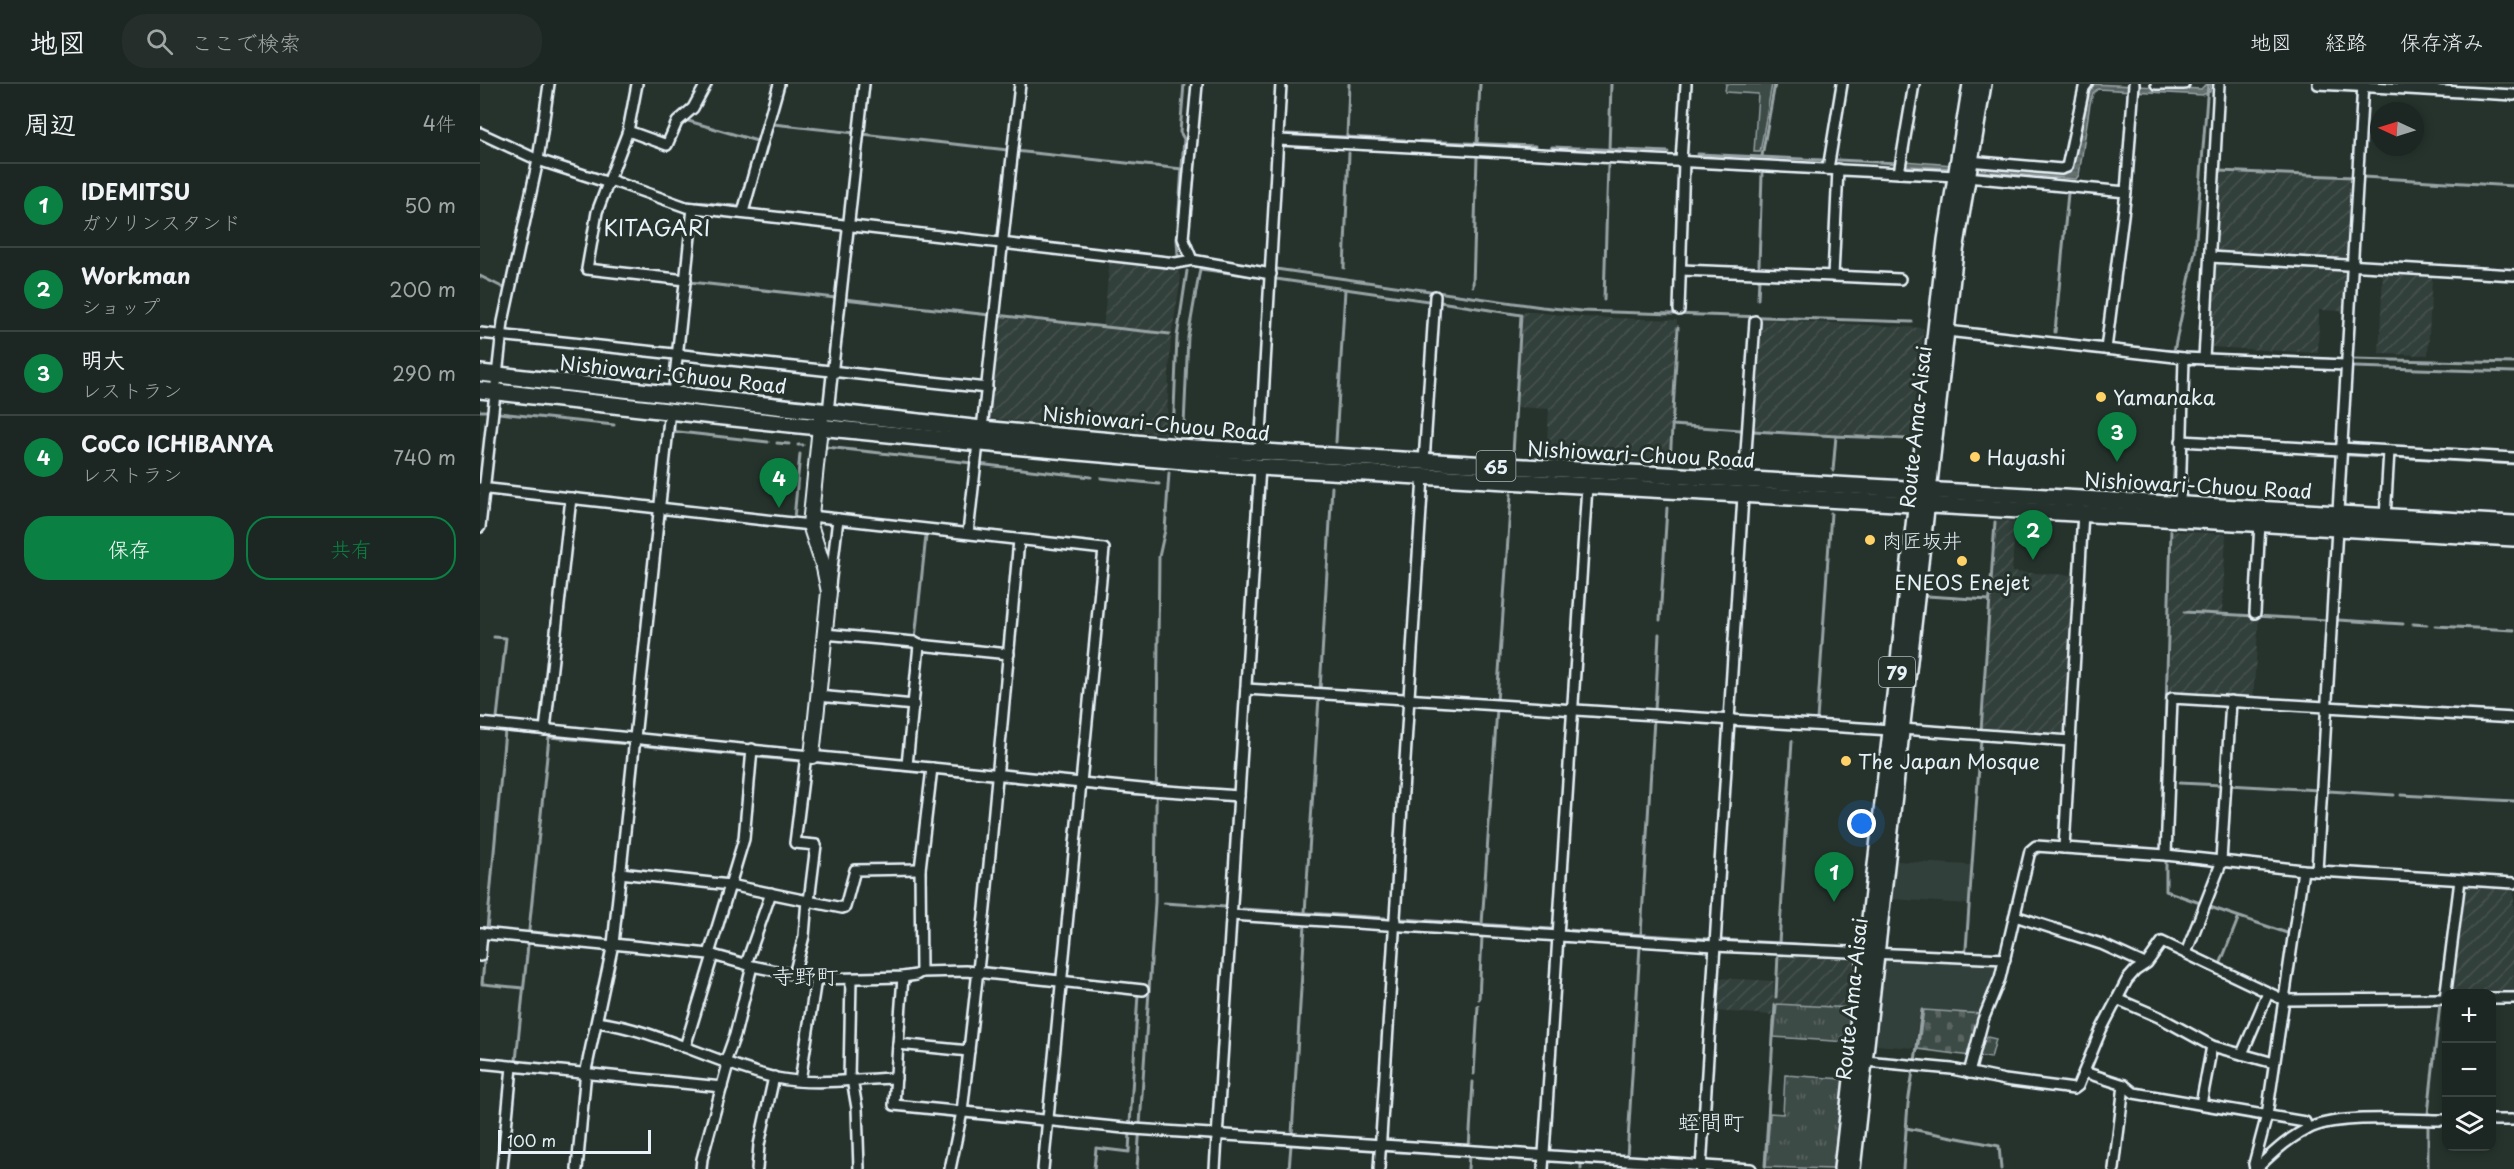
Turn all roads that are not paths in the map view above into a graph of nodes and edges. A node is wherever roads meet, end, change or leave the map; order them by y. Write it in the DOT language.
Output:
graph roads {
  1 [pos="549,84"];
  2 [pos="637,84"];
  3 [pos="706,84"];
  4 [pos="778,84"];
  5 [pos="864,84"];
  6 [pos="1020,84"];
  7 [pos="1197,84"];
  8 [pos="1281,84"];
  9 [pos="1686,84"];
  10 [pos="1842,84"];
  11 [pos="1914,84"];
  12 [pos="1971,84"];
  13 [pos="1983,84"];
  14 [pos="2087,84"];
  15 [pos="2156,84"];
  16 [pos="2184,84"];
  17 [pos="2219,84"];
  18 [pos="2318,84"];
  19 [pos="2363,85"];
  20 [pos="2134,87"];
  21 [pos="2514,95"];
  22 [pos="628,131"];
  23 [pos="480,133"];
  24 [pos="1279,140"];
  25 [pos="538,160"];
  26 [pos="1682,161"];
  27 [pos="1964,167"];
  28 [pos="1828,169"];
  29 [pos="1838,169"];
  30 [pos="1899,173"];
  31 [pos="609,182"];
  32 [pos="2126,192"];
  33 [pos="693,208"];
  34 [pos="743,212"];
  35 [pos="848,225"];
  36 [pos="1002,244"];
  37 [pos="2210,257"];
  38 [pos="1192,260"];
  39 [pos="2352,266"];
  40 [pos="1681,270"];
  41 [pos="1271,274"];
  42 [pos="2514,275"];
  43 [pos="1833,276"];
  44 [pos="1900,279"];
  45 [pos="686,280"];
  46 [pos="1435,296"];
  47 [pos="1679,309"];
  48 [pos="1755,321"];
  49 [pos="1947,331"];
  50 [pos="480,333"];
  51 [pos="501,335"];
  52 [pos="2106,349"];
  53 [pos="677,355"];
  54 [pos="2184,358"];
  55 [pos="2204,359"];
  56 [pos="2345,364"];
  57 [pos="832,371"];
  58 [pos="480,373"];
  59 [pos="496,375"];
  60 [pos="987,388"];
  61 [pos="487,391"];
  62 [pos="671,403"];
  63 [pos="824,412"];
  64 [pos="820,428"];
  65 [pos="980,436"];
  66 [pos="2181,441"];
  67 [pos="2340,449"];
  68 [pos="2389,451"];
  69 [pos="2514,458"];
  70 [pos="1260,460"];
  71 [pos="1423,469"];
  72 [pos="1587,486"];
  73 [pos="482,488"];
  74 [pos="1743,488"];
  75 [pos="571,498"];
  76 [pos="1923,498"];
  77 [pos="2180,505"];
  78 [pos="659,508"];
  79 [pos="2083,512"];
  80 [pos="2385,517"];
  81 [pos="838,519"];
  82 [pos="810,520"];
  83 [pos="2337,521"];
  84 [pos="2260,523"];
  85 [pos="2514,524"];
  86 [pos="480,527"];
  87 [pos="968,532"];
  88 [pos="2514,538"];
  89 [pos="1019,540"];
  90 [pos="829,591"];
  91 [pos="2255,613"];
  92 [pos="824,634"];
  93 [pos="920,645"];
  94 [pos="1009,654"];
  95 [pos="1246,689"];
  96 [pos="818,696"];
  97 [pos="1409,700"];
  98 [pos="2230,701"];
  99 [pos="914,705"];
  100 [pos="2328,707"];
  101 [pos="1572,710"];
  102 [pos="2514,718"];
  103 [pos="1728,720"];
  104 [pos="480,723"];
  105 [pos="545,730"];
  106 [pos="1897,730"];
  107 [pos="633,740"];
  108 [pos="2070,741"];
  109 [pos="752,750"];
  110 [pos="809,755"];
  111 [pos="908,765"];
  112 [pos="932,768"];
  113 [pos="997,774"];
  114 [pos="1081,783"];
  115 [pos="1239,796"];
  116 [pos="2064,848"];
  117 [pos="2166,855"];
  118 [pos="2221,861"];
  119 [pos="920,869"];
  120 [pos="2303,870"];
  121 [pos="2317,871"];
  122 [pos="620,873"];
  123 [pos="2460,880"];
  124 [pos="2514,883"];
  125 [pos="730,885"];
  126 [pos="771,893"];
  127 [pos="808,901"];
  128 [pos="1231,915"];
  129 [pos="2015,916"];
  130 [pos="1395,925"];
  131 [pos="481,933"];
  132 [pos="1558,935"];
  133 [pos="613,945"];
  134 [pos="1714,946"];
  135 [pos="1871,952"];
  136 [pos="2186,953"];
  137 [pos="711,954"];
  138 [pos="480,956"];
  139 [pos="2005,959"];
  140 [pos="2145,964"];
  141 [pos="749,965"];
  142 [pos="921,972"];
  143 [pos="977,972"];
  144 [pos="794,975"];
  145 [pos="903,977"];
  146 [pos="816,979"];
  147 [pos="851,979"];
  148 [pos="1061,982"];
  149 [pos="2447,989"];
  150 [pos="1143,990"];
  151 [pos="2268,993"];
  152 [pos="2514,998"];
  153 [pos="2117,999"];
  154 [pos="2442,999"];
  155 [pos="2496,999"];
  156 [pos="2284,1000"];
  157 [pos="597,1023"];
  158 [pos="898,1044"];
  159 [pos="2212,1046"];
  160 [pos="685,1047"];
  161 [pos="969,1051"];
  162 [pos="2242,1054"];
  163 [pos="1865,1061"];
  164 [pos="727,1063"];
  165 [pos="480,1064"];
  166 [pos="2274,1064"];
  167 [pos="512,1066"];
  168 [pos="1969,1072"];
  169 [pos="2084,1072"];
  170 [pos="586,1073"];
  171 [pos="774,1077"];
  172 [pos="896,1078"];
  173 [pos="850,1079"];
  174 [pos="800,1081"];
  175 [pos="2124,1085"];
  176 [pos="722,1087"];
  177 [pos="2201,1104"];
  178 [pos="962,1112"];
  179 [pos="2267,1116"];
  180 [pos="1048,1120"];
  181 [pos="2442,1120"];
  182 [pos="2496,1120"];
  183 [pos="2514,1120"];
  184 [pos="2308,1129"];
  185 [pos="1217,1134"];
  186 [pos="1381,1145"];
  187 [pos="1544,1156"];
  188 [pos="1638,1166"];
  189 [pos="1701,1167"];
  190 [pos="502,1169"];
  191 [pos="576,1169"];
  192 [pos="701,1169"];
  193 [pos="757,1169"];
  194 [pos="860,1169"];
  195 [pos="950,1169"];
  196 [pos="1043,1169"];
  197 [pos="1215,1169"];
  198 [pos="1379,1169"];
  199 [pos="1543,1169"];
  200 [pos="1751,1169"];
  201 [pos="1842,1169"];
  202 [pos="1852,1169"];
  203 [pos="2114,1169"];
  204 [pos="2255,1169"];
  1 -- 25 [label="street"];
  2 -- 22 [label="street"];
  3 -- 22 [label="street"];
  4 -- 34 [label="street"];
  5 -- 35 [label="street"];
  6 -- 36 [label="street"];
  7 -- 38 [label="street"];
  8 -- 24 [label="street"];
  9 -- 26 [label="street"];
  10 -- 28 [label="street"];
  11 -- 30 [label="street"];
  12 -- 27 [label="main road, Route Ama-Aisai / 79"];
  13 -- 27 [label="main road, Route Ama-Aisai / 79"];
  14 -- 27 [label="street"];
  15 -- 16 [label="street"];
  17 -- 37 [label="street"];
  18 -- 19 [label="street"];
  19 -- 21 [label="street"];
  19 -- 39 [label="street"];
  20 -- 32 [label="street"];
  22 -- 31 [label="street"];
  23 -- 25 [label="street"];
  24 -- 26 [label="street"];
  24 -- 41 [label="street"];
  25 -- 31 [label="street"];
  25 -- 51 [label="street"];
  26 -- 28 [label="street"];
  26 -- 40 [label="street"];
  27 -- 30 [label="street"];
  27 -- 32 [label="street"];
  27 -- 49 [label="main road, Route Ama-Aisai / 79"];
  27 -- 76 [label="main road, Route Ama-Aisai / 79"];
  28 -- 29 [label="street"];
  29 -- 30 [label="street"];
  29 -- 43 [label="street"];
  31 -- 33 [label="street"];
  31 -- 45 [label="street"];
  32 -- 52 [label="street"];
  33 -- 34 [label="street"];
  33 -- 45 [label="street"];
  34 -- 35 [label="street"];
  35 -- 36 [label="street"];
  35 -- 57 [label="street"];
  36 -- 38 [label="street"];
  36 -- 60 [label="street"];
  37 -- 39 [label="street"];
  37 -- 55 [label="street"];
  38 -- 41 [label="street"];
  39 -- 42 [label="street"];
  39 -- 56 [label="street"];
  40 -- 43 [label="street"];
  40 -- 47 [label="street"];
  41 -- 70 [label="street"];
  43 -- 44 [label="street"];
  45 -- 53 [label="street"];
  46 -- 71 [label="street"];
  48 -- 74 [label="street"];
  49 -- 52 [label="street"];
  49 -- 76 [label="main road, Route Ama-Aisai / 79"];
  50 -- 51 [label="street"];
  51 -- 53 [label="street"];
  51 -- 59 [label="street"];
  52 -- 54 [label="street"];
  53 -- 57 [label="street"];
  53 -- 62 [label="street"];
  54 -- 55 [label="street"];
  54 -- 66 [label="street"];
  55 -- 56 [label="street"];
  56 -- 67 [label="street"];
  57 -- 60 [label="street"];
  57 -- 63 [label="street"];
  58 -- 59 [label="main road, Nishiowari-Chuou Road / 65"];
  59 -- 61 [label="street"];
  59 -- 62 [label="main road, Nishiowari-Chuou Road / 65"];
  60 -- 65 [label="street"];
  61 -- 62 [label="main road, Nishiowari-Chuou Road / 65"];
  61 -- 73 [label="street"];
  62 -- 63 [label="main road, Nishiowari-Chuou Road / 65"];
  62 -- 64 [label="main road, Nishiowari-Chuou Road / 65"];
  62 -- 78 [label="street"];
  63 -- 64 [label="street"];
  63 -- 65 [label="main road, Nishiowari-Chuou Road / 65"];
  64 -- 65 [label="main road, Nishiowari-Chuou Road / 65"];
  64 -- 82 [label="street"];
  65 -- 70 [label="main road, Nishiowari-Chuou Road / 65"];
  65 -- 87 [label="street"];
  66 -- 67 [label="street"];
  66 -- 77 [label="street"];
  67 -- 68 [label="street"];
  67 -- 83 [label="street"];
  68 -- 69 [label="street"];
  68 -- 80 [label="street"];
  70 -- 71 [label="main road, Nishiowari-Chuou Road / 65"];
  70 -- 95 [label="street"];
  71 -- 72 [label="main road, Nishiowari-Chuou Road / 65"];
  71 -- 74 [label="main road, Nishiowari-Chuou Road / 65"];
  71 -- 97 [label="street"];
  72 -- 74 [label="main road, Nishiowari-Chuou Road / 65"];
  72 -- 101 [label="street"];
  73 -- 75 [label="street"];
  73 -- 86 [label="street"];
  74 -- 76 [label="main road, Nishiowari-Chuou Road / 65"];
  74 -- 103 [label="street"];
  75 -- 78 [label="street"];
  75 -- 105 [label="street"];
  76 -- 77 [label="main road, Nishiowari-Chuou Road / 65"];
  76 -- 79 [label="main road, Nishiowari-Chuou Road / 65"];
  76 -- 106 [label="main road, Route Ama-Aisai / 79"];
  77 -- 83 [label="main road, Nishiowari-Chuou Road / 65"];
  78 -- 82 [label="street"];
  78 -- 107 [label="street"];
  79 -- 84 [label="main road, Nishiowari-Chuou Road / 65"];
  79 -- 108 [label="street"];
  80 -- 83 [label="main road, Nishiowari-Chuou Road / 65"];
  80 -- 85 [label="main road, Nishiowari-Chuou Road / 65"];
  81 -- 82 [label="street"];
  81 -- 87 [label="street"];
  81 -- 90 [label="street"];
  82 -- 90 [label="street"];
  83 -- 84 [label="main road, Nishiowari-Chuou Road / 65"];
  83 -- 88 [label="main road, Nishiowari-Chuou Road / 65"];
  83 -- 100 [label="street"];
  84 -- 91 [label="street"];
  87 -- 89 [label="street"];
  89 -- 94 [label="street"];
  89 -- 114 [label="street"];
  90 -- 92 [label="street"];
  92 -- 93 [label="street"];
  92 -- 96 [label="street"];
  93 -- 94 [label="street"];
  93 -- 99 [label="street"];
  94 -- 113 [label="street"];
  95 -- 97 [label="street"];
  95 -- 115 [label="street"];
  96 -- 99 [label="street"];
  96 -- 110 [label="street"];
  97 -- 101 [label="street"];
  97 -- 130 [label="street"];
  98 -- 100 [label="street"];
  98 -- 117 [label="street"];
  98 -- 118 [label="street"];
  99 -- 111 [label="street"];
  100 -- 102 [label="street"];
  100 -- 121 [label="street"];
  101 -- 103 [label="street"];
  101 -- 132 [label="street"];
  103 -- 106 [label="street"];
  103 -- 134 [label="street"];
  104 -- 105 [label="street"];
  105 -- 107 [label="street"];
  106 -- 108 [label="street"];
  106 -- 135 [label="main road, Route Ama-Aisai / 79"];
  107 -- 109 [label="street"];
  107 -- 122 [label="street"];
  108 -- 116 [label="street"];
  109 -- 110 [label="street"];
  109 -- 125 [label="street"];
  110 -- 111 [label="street"];
  110 -- 127 [label="street"];
  111 -- 112 [label="street"];
  112 -- 113 [label="street"];
  112 -- 119 [label="street"];
  113 -- 114 [label="street"];
  113 -- 143 [label="street"];
  114 -- 115 [label="street"];
  114 -- 148 [label="street"];
  115 -- 128 [label="street"];
  116 -- 117 [label="street"];
  116 -- 129 [label="street"];
  117 -- 118 [label="street"];
  118 -- 120 [label="street"];
  118 -- 136 [label="street"];
  119 -- 127 [label="street"];
  119 -- 142 [label="street"];
  120 -- 121 [label="street"];
  120 -- 156 [label="street"];
  121 -- 123 [label="street"];
  122 -- 125 [label="street"];
  122 -- 133 [label="street"];
  123 -- 124 [label="street"];
  123 -- 149 [label="street"];
  125 -- 126 [label="street"];
  125 -- 137 [label="street"];
  126 -- 127 [label="street"];
  126 -- 141 [label="street"];
  127 -- 144 [label="street"];
  128 -- 130 [label="street"];
  128 -- 185 [label="street"];
  129 -- 139 [label="street"];
  129 -- 140 [label="street"];
  130 -- 132 [label="street"];
  130 -- 186 [label="street"];
  131 -- 133 [label="street"];
  131 -- 138 [label="street"];
  132 -- 134 [label="street"];
  132 -- 187 [label="street"];
  133 -- 137 [label="street"];
  133 -- 157 [label="street"];
  134 -- 135 [label="street"];
  134 -- 189 [label="street"];
  135 -- 139 [label="street"];
  135 -- 163 [label="main road, Route Ama-Aisai / 79"];
  135 -- 201 [label="main road, Route Ama-Aisai / 79"];
  136 -- 140 [label="street"];
  136 -- 151 [label="street"];
  137 -- 141 [label="street"];
  137 -- 160 [label="street"];
  139 -- 168 [label="street"];
  140 -- 153 [label="street"];
  141 -- 144 [label="street"];
  141 -- 164 [label="street"];
  142 -- 143 [label="street"];
  142 -- 145 [label="street"];
  143 -- 148 [label="street"];
  143 -- 161 [label="street"];
  144 -- 146 [label="street"];
  145 -- 147 [label="street"];
  145 -- 158 [label="street"];
  146 -- 147 [label="street"];
  146 -- 174 [label="street"];
  147 -- 173 [label="street"];
  148 -- 150 [label="street"];
  148 -- 180 [label="street"];
  151 -- 156 [label="street"];
  151 -- 162 [label="street"];
  152 -- 155 [label="street"];
  153 -- 159 [label="street"];
  153 -- 169 [label="street"];
  154 -- 156 [label="street"];
  156 -- 166 [label="street"];
  157 -- 160 [label="street"];
  157 -- 170 [label="street"];
  158 -- 161 [label="street"];
  158 -- 172 [label="street"];
  159 -- 162 [label="street"];
  159 -- 177 [label="street"];
  160 -- 164 [label="street"];
  161 -- 178 [label="street"];
  162 -- 166 [label="street"];
  163 -- 168 [label="street"];
  163 -- 202 [label="main road, Route Ama-Aisai / 79"];
  164 -- 171 [label="street"];
  164 -- 176 [label="street"];
  165 -- 167 [label="street"];
  166 -- 179 [label="street"];
  167 -- 170 [label="street"];
  167 -- 190 [label="street"];
  168 -- 169 [label="street"];
  169 -- 175 [label="street"];
  170 -- 176 [label="street"];
  170 -- 191 [label="street"];
  171 -- 174 [label="street"];
  171 -- 193 [label="street"];
  172 -- 173 [label="street"];
  172 -- 178 [label="street"];
  173 -- 174 [label="street"];
  173 -- 194 [label="street"];
  175 -- 177 [label="street"];
  175 -- 203 [label="street"];
  176 -- 192 [label="street"];
  177 -- 179 [label="street"];
  178 -- 180 [label="street"];
  178 -- 195 [label="street"];
  179 -- 184 [label="street"];
  179 -- 204 [label="street"];
  180 -- 185 [label="street"];
  180 -- 196 [label="street"];
  181 -- 184 [label="street"];
  182 -- 183 [label="street"];
  184 -- 204 [label="street"];
  185 -- 186 [label="street"];
  185 -- 197 [label="street"];
  186 -- 187 [label="street"];
  186 -- 198 [label="street"];
  187 -- 188 [label="street"];
  187 -- 199 [label="street"];
  188 -- 189 [label="street"];
  189 -- 200 [label="street"];
}
